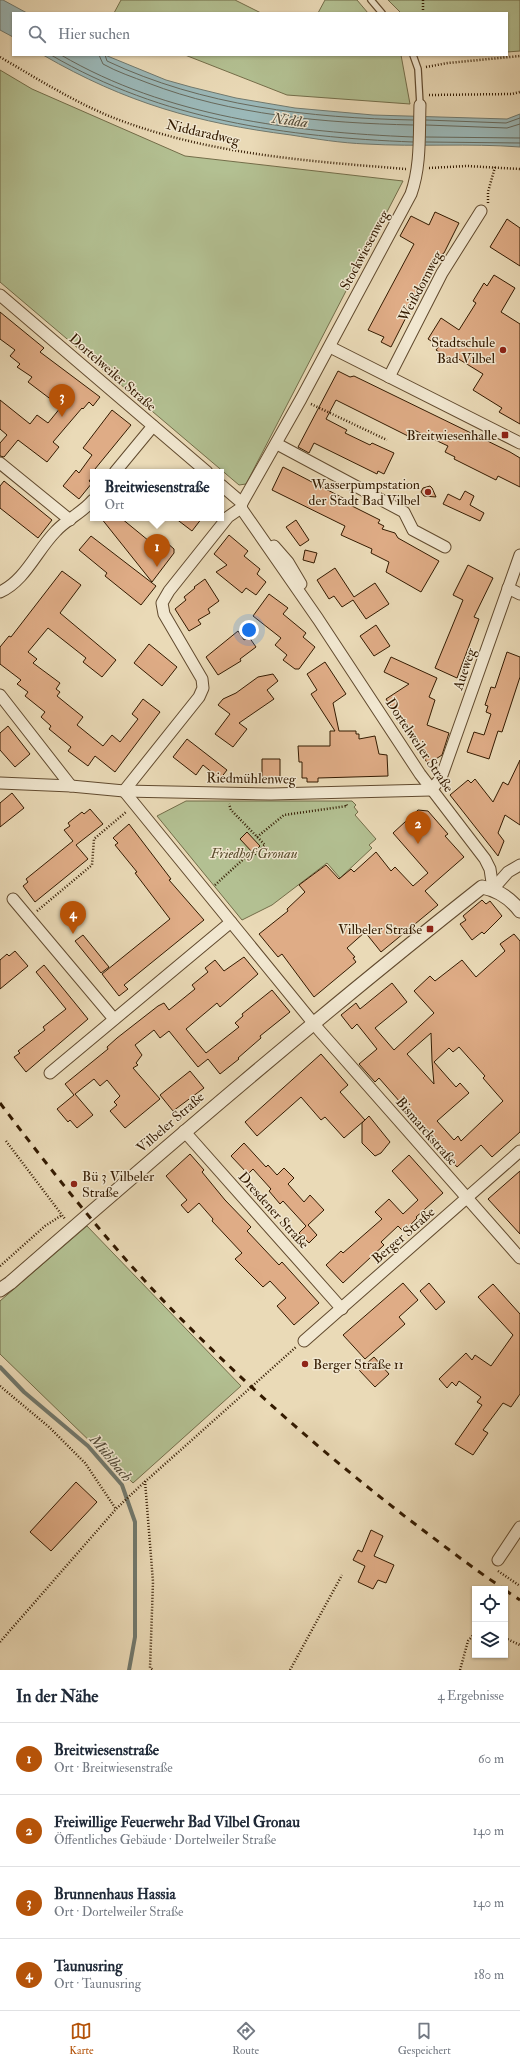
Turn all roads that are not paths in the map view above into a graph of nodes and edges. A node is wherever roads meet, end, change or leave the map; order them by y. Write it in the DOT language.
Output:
graph roads {
  1 [pos="371,0"];
  2 [pos="381,12"];
  3 [pos="413,56"];
  4 [pos="420,100"];
  5 [pos="481,211"];
  6 [pos="0,295"];
  7 [pos="330,346"];
  8 [pos="389,377"];
  9 [pos="153,426"];
  10 [pos="520,443"];
  11 [pos="277,444"];
  12 [pos="0,463"];
  13 [pos="118,469"];
  14 [pos="203,469"];
  15 [pos="224,487"];
  16 [pos="90,503"];
  17 [pos="241,505"];
  18 [pos="70,520"];
  19 [pos="445,547"];
  20 [pos="520,555"];
  21 [pos="508,588"];
  22 [pos="0,592"];
  23 [pos="520,594"];
  24 [pos="0,695"];
  25 [pos="0,783"];
  26 [pos="71,786"];
  27 [pos="431,790"];
  28 [pos="124,791"];
  29 [pos="520,865"];
  30 [pos="493,889"];
  31 [pos="13,899"];
  32 [pos="520,911"];
  33 [pos="230,922"];
  34 [pos="114,1019"];
  35 [pos="313,1022"];
  36 [pos="50,1073"];
  37 [pos="184,1131"];
  38 [pos="520,1151"];
  39 [pos="467,1199"];
  40 [pos="520,1258"];
  41 [pos="0,1290"];
  42 [pos="342,1309"];
  43 [pos="304,1341"];
  44 [pos="520,1528"];
  45 [pos="498,1560"];
  1 -- 2 [label="lane"];
  3 -- 4 [label="lane, Stockwiesenweg"];
  4 -- 7 [label="street, Stockwiesenweg"];
  5 -- 8 [label="street, Weißdornweg"];
  6 -- 9 [label="street, Dortelweiler Straße"];
  7 -- 8 [label="street"];
  7 -- 11 [label="street, Stockwiesenweg"];
  8 -- 10 [label="street"];
  9 -- 13 [label="street"];
  9 -- 14 [label="street, Dortelweiler Straße"];
  11 -- 17 [label="street, Stockwiesenweg"];
  11 -- 19 [label="street"];
  12 -- 18 [label="street"];
  15 -- 17 [label="street, Dortelweiler Straße"];
  16 -- 18 [label="street"];
  17 -- 27 [label="street, Dortelweiler Straße"];
  17 -- 28 [label="street"];
  18 -- 22 [label="street"];
  20 -- 21 [label="street, Aueweg"];
  21 -- 23 [label="street"];
  21 -- 27 [label="street, Aueweg"];
  24 -- 26 [label="street"];
  25 -- 26 [label="street, Riedmühlenweg"];
  26 -- 28 [label="street, Riedmühlenweg"];
  27 -- 28 [label="street, Riedmühlenweg"];
  27 -- 30 [label="street, Dortelweiler Straße"];
  28 -- 33 [label="street, Bismarckstraße"];
  29 -- 30 [label="street"];
  30 -- 32 [label="street"];
  30 -- 35 [label="street, Vilbeler Straße"];
  31 -- 34 [label="street"];
  33 -- 34 [label="street"];
  33 -- 35 [label="street, Bismarckstraße"];
  34 -- 36 [label="street"];
  35 -- 37 [label="street, Vilbeler Straße"];
  35 -- 39 [label="street, Bismarckstraße"];
  37 -- 41 [label="street, Vilbeler Straße"];
  37 -- 42 [label="street, Dresdener Straße"];
  38 -- 39 [label="street, Berger Straße"];
  39 -- 40 [label="street, Bismarckstraße"];
  39 -- 42 [label="street, Berger Straße"];
  42 -- 43 [label="street, Berger Straße"];
  44 -- 45 [label="street"];
}
